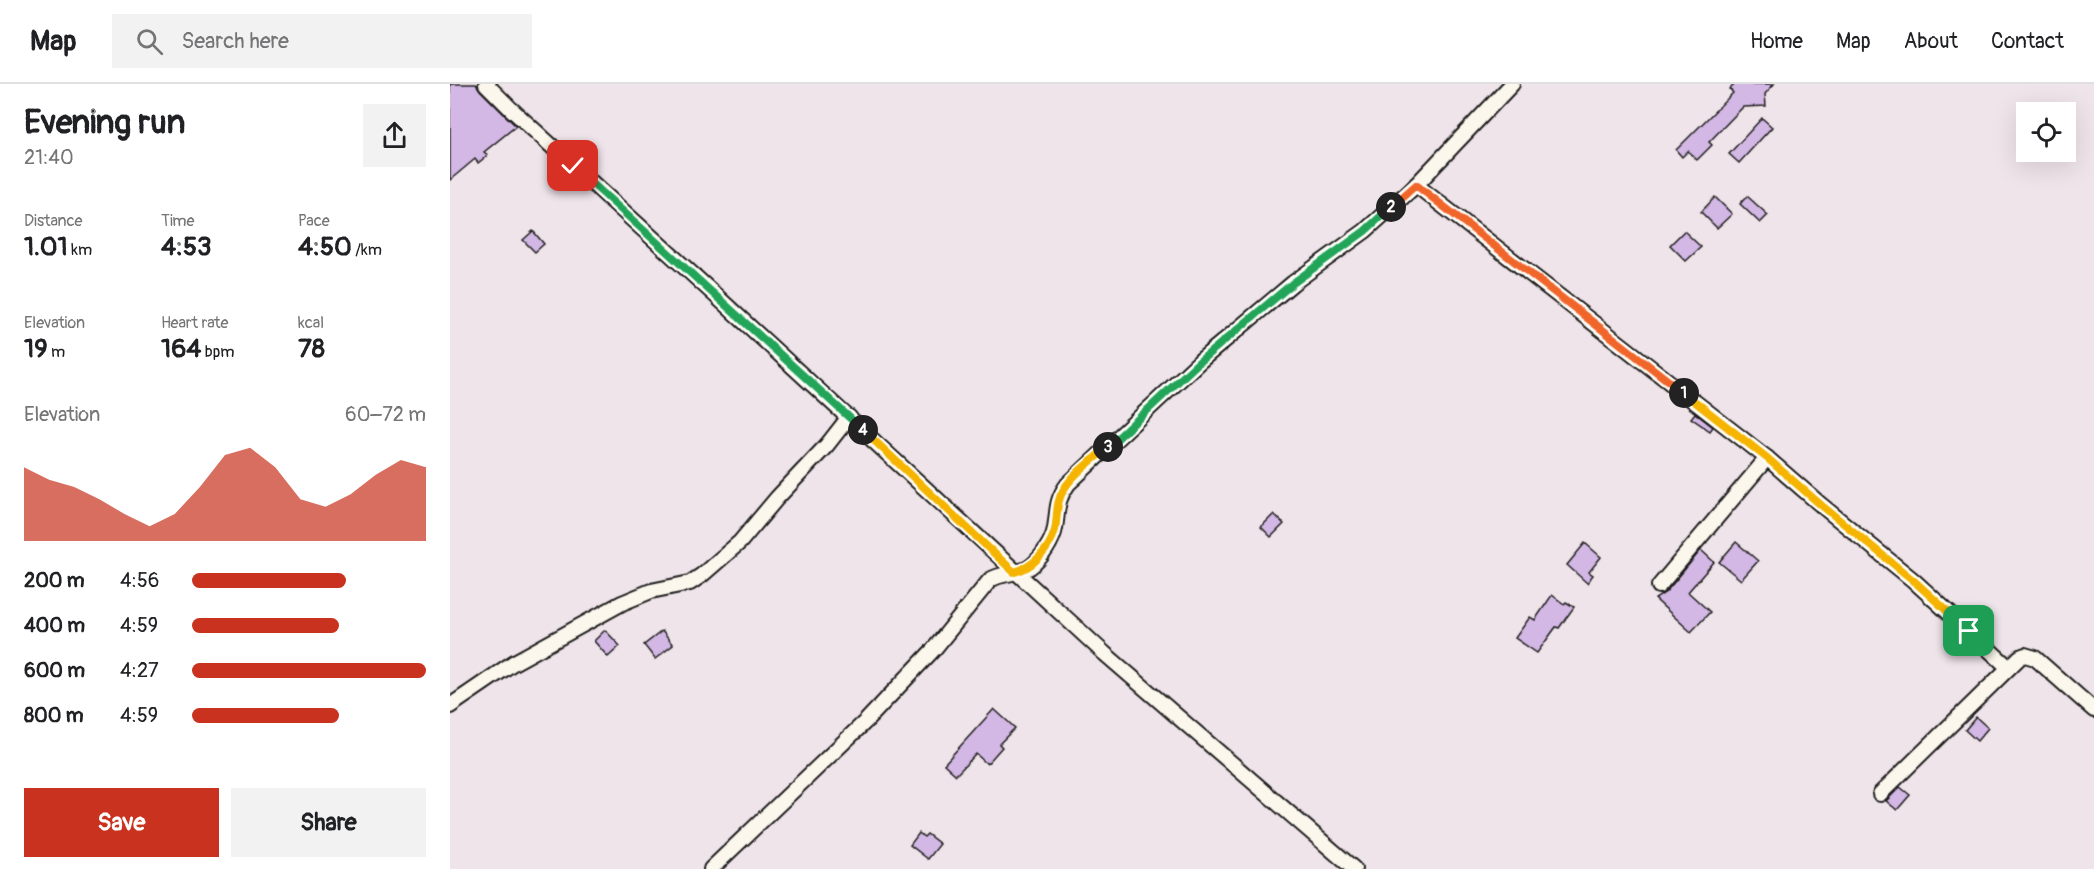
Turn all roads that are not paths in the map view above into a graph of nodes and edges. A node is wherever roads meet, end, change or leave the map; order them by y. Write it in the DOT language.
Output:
graph roads {
  1 [pos="486,84"];
  2 [pos="1512,84"];
  3 [pos="1416,185"];
  4 [pos="849,417"];
  5 [pos="1767,458"];
  6 [pos="1014,572"];
  7 [pos="1659,586"];
  8 [pos="2008,667"];
  9 [pos="450,706"];
  10 [pos="2094,710"];
  11 [pos="1880,794"];
  12 [pos="711,869"];
  13 [pos="1354,869"];
  1 -- 4 [label="street"];
  2 -- 3 [label="street"];
  3 -- 5 [label="street"];
  3 -- 6 [label="street"];
  4 -- 6 [label="street"];
  4 -- 9 [label="street"];
  5 -- 7 [label="street"];
  5 -- 8 [label="street"];
  6 -- 12 [label="street"];
  6 -- 13 [label="street"];
  8 -- 10 [label="street"];
  8 -- 11 [label="street"];
}
